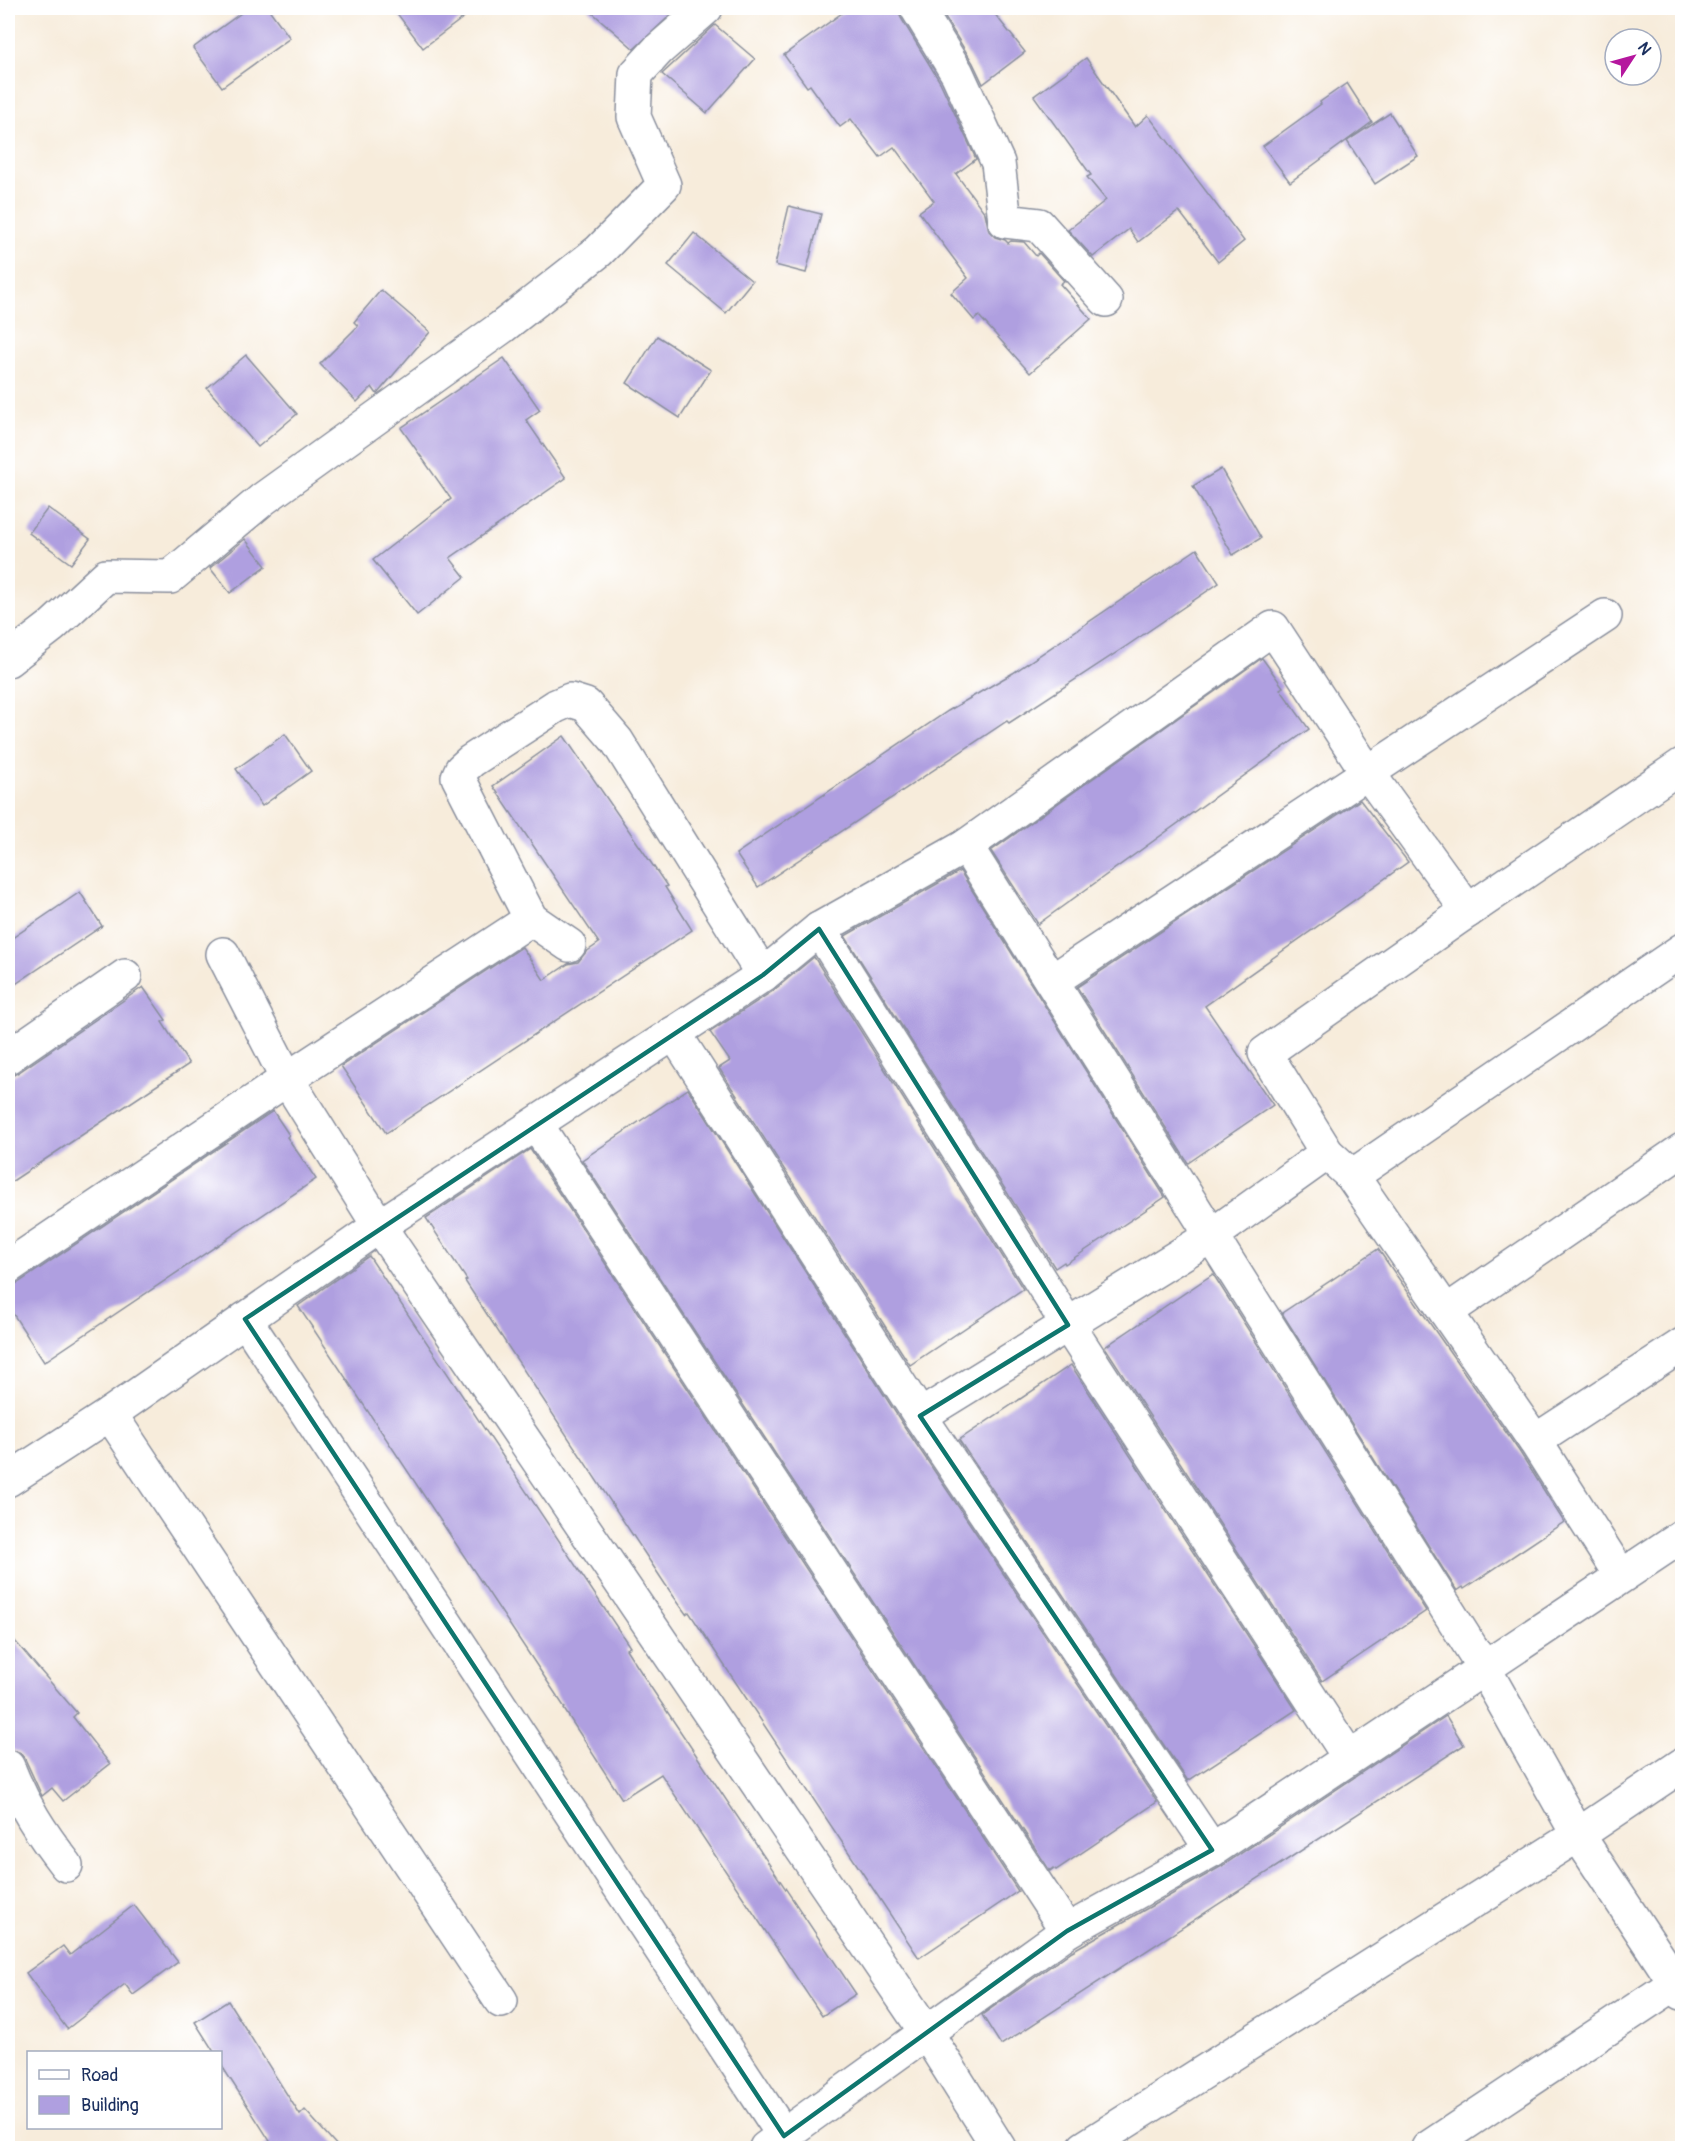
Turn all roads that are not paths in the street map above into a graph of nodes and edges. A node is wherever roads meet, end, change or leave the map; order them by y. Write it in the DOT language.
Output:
graph roads {
  1 [pos="706,8"];
  2 [pos="917,8"];
  3 [pos="1106,300"];
  4 [pos="1605,616"];
  5 [pos="8,660"];
  6 [pos="1683,765"];
  7 [pos="1368,773"];
  8 [pos="966,846"];
  9 [pos="1468,911"];
  10 [pos="531,920"];
  11 [pos="819,929"];
  12 [pos="569,945"];
  13 [pos="1683,950"];
  14 [pos="223,954"];
  15 [pos="764,975"];
  16 [pos="125,976"];
  17 [pos="1052,981"];
  18 [pos="674,1034"];
  19 [pos="8,1057"];
  20 [pos="287,1079"];
  21 [pos="536,1124"];
  22 [pos="1683,1150"];
  23 [pos="1327,1153"];
  24 [pos="1352,1176"];
  25 [pos="379,1227"];
  26 [pos="1211,1236"];
  27 [pos="8,1267"];
  28 [pos="1446,1312"];
  29 [pos="245,1319"];
  30 [pos="1068,1325"];
  31 [pos="1683,1345"];
  32 [pos="110,1414"];
  33 [pos="920,1416"];
  34 [pos="1535,1441"];
  35 [pos="8,1480"];
  36 [pos="1683,1536"];
  37 [pos="1621,1576"];
  38 [pos="1484,1668"];
  39 [pos="1350,1757"];
  40 [pos="1683,1765"];
  41 [pos="8,1767"];
  42 [pos="1578,1835"];
  43 [pos="1212,1850"];
  44 [pos="66,1865"];
  45 [pos="1067,1931"];
  46 [pos="1679,1988"];
  47 [pos="501,2001"];
  48 [pos="926,2032"];
  49 [pos="775,2142"];
  50 [pos="999,2148"];
  51 [pos="1084,2148"];
  52 [pos="1428,2148"];
  1 -- 5 [label="street"];
  2 -- 3 [label="street"];
  4 -- 7 [label="street"];
  6 -- 9 [label="street"];
  7 -- 8 [label="street"];
  7 -- 9 [label="street"];
  7 -- 17 [label="street"];
  8 -- 11 [label="street"];
  8 -- 17 [label="street"];
  9 -- 23 [label="street"];
  10 -- 12 [label="street"];
  10 -- 15 [label="street"];
  10 -- 20 [label="street"];
  11 -- 15 [label="street"];
  11 -- 30 [label="street"];
  13 -- 24 [label="street"];
  14 -- 20 [label="street"];
  15 -- 18 [label="street"];
  16 -- 19 [label="street"];
  17 -- 26 [label="street"];
  18 -- 21 [label="street"];
  18 -- 33 [label="street"];
  20 -- 25 [label="street"];
  20 -- 27 [label="street"];
  21 -- 25 [label="street"];
  21 -- 45 [label="street"];
  22 -- 28 [label="street"];
  23 -- 24 [label="street"];
  23 -- 26 [label="street"];
  24 -- 28 [label="street"];
  25 -- 29 [label="street"];
  25 -- 48 [label="street"];
  26 -- 30 [label="street"];
  26 -- 38 [label="street"];
  28 -- 34 [label="street"];
  29 -- 32 [label="street"];
  29 -- 49 [label="street"];
  30 -- 33 [label="street"];
  30 -- 39 [label="street"];
  31 -- 34 [label="street"];
  32 -- 35 [label="street"];
  32 -- 47 [label="street"];
  33 -- 43 [label="street"];
  34 -- 37 [label="street"];
  36 -- 37 [label="street"];
  37 -- 38 [label="street"];
  38 -- 39 [label="street"];
  38 -- 42 [label="street"];
  39 -- 43 [label="street"];
  40 -- 42 [label="street"];
  41 -- 44 [label="street"];
  42 -- 46 [label="street"];
  42 -- 51 [label="street"];
  43 -- 45 [label="street"];
  45 -- 48 [label="street"];
  46 -- 52 [label="street"];
  48 -- 49 [label="street"];
  48 -- 50 [label="street"];
}
